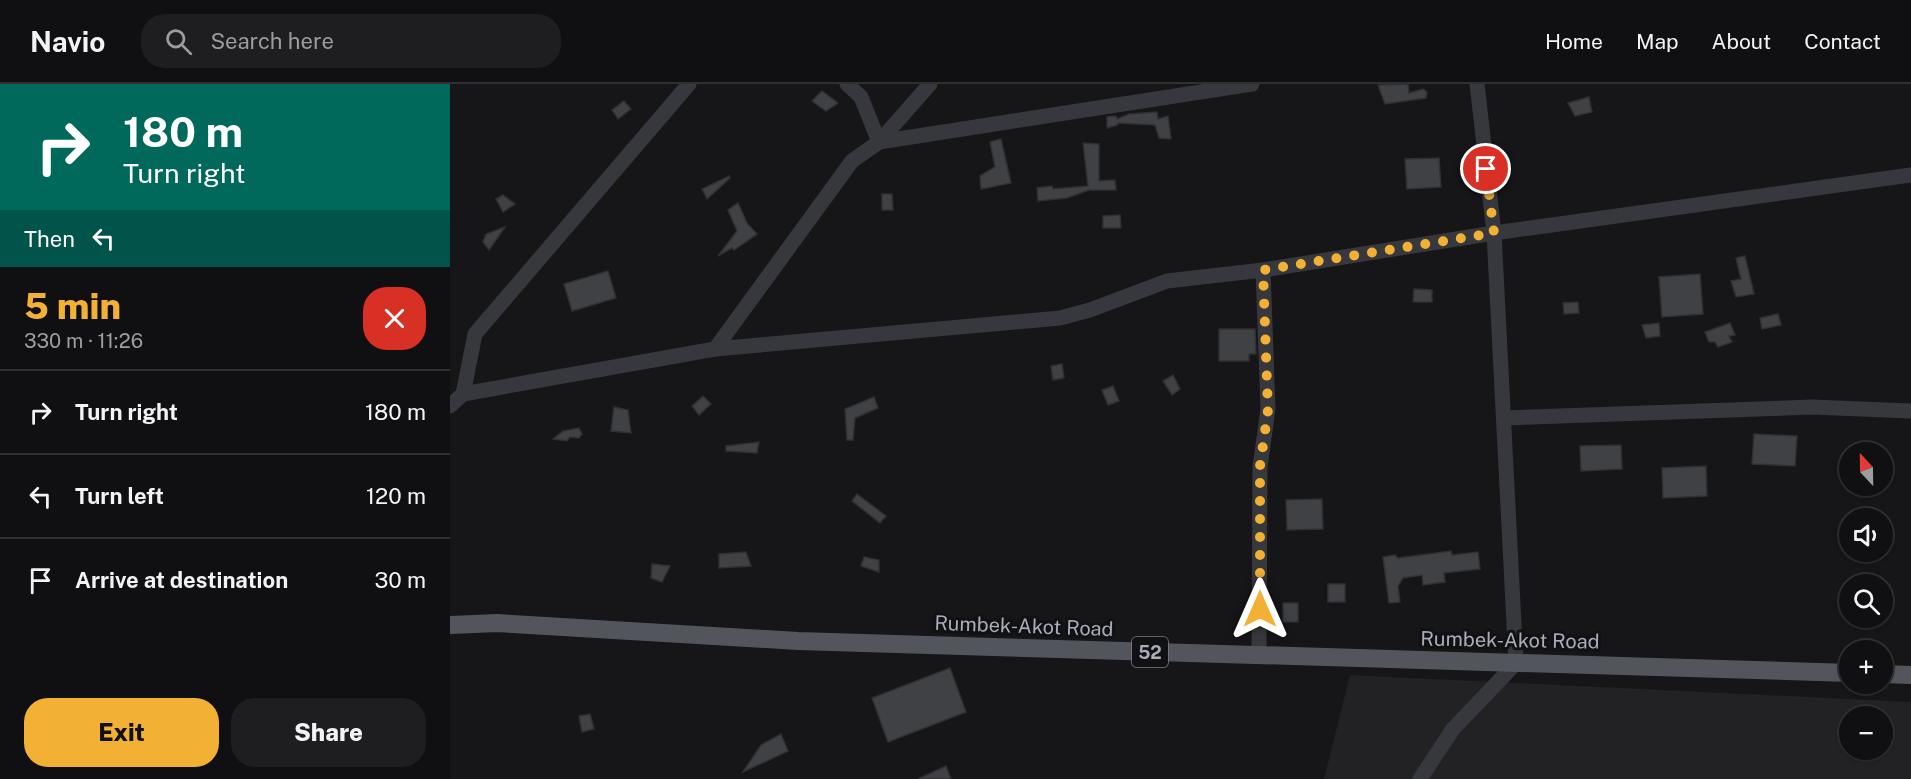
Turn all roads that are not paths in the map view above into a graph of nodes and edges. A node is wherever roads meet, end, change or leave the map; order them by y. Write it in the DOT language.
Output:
graph roads {
  1 [pos="689,84"];
  2 [pos="847,84"];
  3 [pos="930,84"];
  4 [pos="1252,84"];
  5 [pos="1477,84"];
  6 [pos="879,142"];
  7 [pos="1911,175"];
  8 [pos="1494,233"];
  9 [pos="1263,270"];
  10 [pos="715,349"];
  11 [pos="463,394"];
  12 [pos="450,406"];
  13 [pos="1911,411"];
  14 [pos="1504,418"];
  15 [pos="450,624"];
  16 [pos="1259,656"];
  17 [pos="1516,663"];
  18 [pos="1839,673"];
  19 [pos="1893,674"];
  20 [pos="1911,675"];
  21 [pos="1420,779"];
  1 -- 11 [label="street"];
  2 -- 6 [label="street"];
  3 -- 6 [label="street"];
  4 -- 6 [label="street"];
  5 -- 8 [label="street"];
  6 -- 10 [label="street"];
  7 -- 8 [label="street"];
  8 -- 9 [label="street"];
  8 -- 14 [label="street"];
  9 -- 10 [label="street"];
  9 -- 16 [label="street"];
  10 -- 11 [label="street"];
  11 -- 12 [label="street"];
  13 -- 14 [label="street"];
  14 -- 17 [label="street"];
  15 -- 16 [label="main road, Rumbek-Akot Road / 52"];
  16 -- 17 [label="main road, Rumbek-Akot Road / 52"];
  17 -- 18 [label="main road, Rumbek-Akot Road / 52"];
  17 -- 21 [label="street"];
  19 -- 20 [label="main road"];
}
